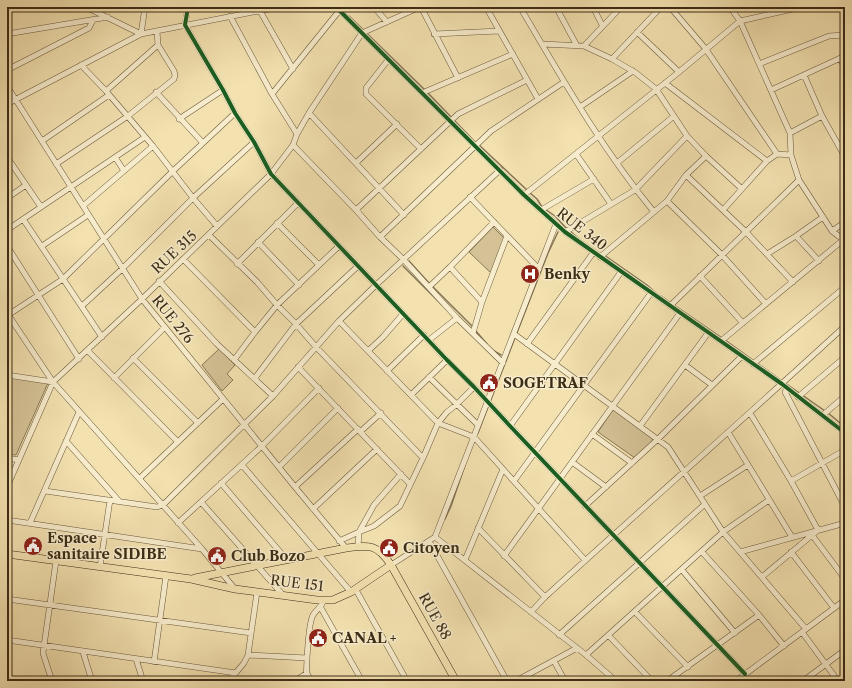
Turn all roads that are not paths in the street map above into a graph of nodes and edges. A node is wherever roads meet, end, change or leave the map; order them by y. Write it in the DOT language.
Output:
graph roads {
  1 [pos="86,7"];
  2 [pos="145,7"];
  3 [pos="188,7"];
  4 [pos="279,7"];
  5 [pos="374,7"];
  6 [pos="420,7"];
  7 [pos="486,7"];
  8 [pos="520,7"];
  9 [pos="556,7"];
  10 [pos="593,7"];
  11 [pos="621,7"];
  12 [pos="661,7"];
  13 [pos="670,7"];
  14 [pos="730,7"];
  15 [pos="802,7"];
  16 [pos="338,9"];
  17 [pos="260,10"];
  18 [pos="230,16"];
  19 [pos="108,17"];
  20 [pos="93,20"];
  21 [pos="740,21"];
  22 [pos="387,22"];
  23 [pos="185,25"];
  24 [pos="602,25"];
  25 [pos="157,31"];
  26 [pos="499,31"];
  27 [pos="637,32"];
  28 [pos="7,34"];
  29 [pos="141,34"];
  30 [pos="362,34"];
  31 [pos="434,34"];
  32 [pos="845,35"];
  33 [pos="542,44"];
  34 [pos="576,44"];
  35 [pos="158,45"];
  36 [pos="584,46"];
  37 [pos="705,48"];
  38 [pos="513,54"];
  39 [pos="843,57"];
  40 [pos="612,59"];
  41 [pos="388,60"];
  42 [pos="759,64"];
  43 [pos="81,65"];
  44 [pos="845,67"];
  45 [pos="293,69"];
  46 [pos="7,70"];
  47 [pos="633,71"];
  48 [pos="678,72"];
  49 [pos="804,75"];
  50 [pos="458,78"];
  51 [pos="527,80"];
  52 [pos="564,82"];
  53 [pos="664,83"];
  54 [pos="7,86"];
  55 [pos="656,89"];
  56 [pos="223,90"];
  57 [pos="771,90"];
  58 [pos="156,92"];
  59 [pos="108,93"];
  60 [pos="422,93"];
  61 [pos="272,94"];
  62 [pos="16,99"];
  63 [pos="538,99"];
  64 [pos="7,104"];
  65 [pos="580,106"];
  66 [pos="309,113"];
  67 [pos="235,114"];
  68 [pos="128,116"];
  69 [pos="674,116"];
  70 [pos="822,116"];
  71 [pos="179,119"];
  72 [pos="450,122"];
  73 [pos="397,124"];
  74 [pos="790,133"];
  75 [pos="297,134"];
  76 [pos="599,136"];
  77 [pos="687,136"];
  78 [pos="145,137"];
  79 [pos="42,141"];
  80 [pos="254,142"];
  81 [pos="203,143"];
  82 [pos="845,143"];
  83 [pos="293,145"];
  84 [pos="475,145"];
  85 [pos="153,146"];
  86 [pos="839,147"];
  87 [pos="421,149"];
  88 [pos="576,154"];
  89 [pos="777,154"];
  90 [pos="791,155"];
  91 [pos="706,156"];
  92 [pos="115,157"];
  93 [pos="845,157"];
  94 [pos="8,159"];
  95 [pos="767,161"];
  96 [pos="356,163"];
  97 [pos="617,163"];
  98 [pos="56,164"];
  99 [pos="500,170"];
  100 [pos="124,171"];
  101 [pos="172,171"];
  102 [pos="271,174"];
  103 [pos="686,175"];
  104 [pos="594,179"];
  105 [pos="799,180"];
  106 [pos="26,185"];
  107 [pos="71,187"];
  108 [pos="380,188"];
  109 [pos="742,189"];
  110 [pos="635,190"];
  111 [pos="524,195"];
  112 [pos="470,197"];
  113 [pos="7,198"];
  114 [pos="193,198"];
  115 [pos="667,201"];
  116 [pos="298,203"];
  117 [pos="611,204"];
  118 [pos="83,206"];
  119 [pos="41,207"];
  120 [pos="356,210"];
  121 [pos="541,210"];
  122 [pos="723,210"];
  123 [pos="654,212"];
  124 [pos="404,214"];
  125 [pos="88,215"];
  126 [pos="823,217"];
  127 [pos="23,219"];
  128 [pos="494,222"];
  129 [pos="845,222"];
  130 [pos="277,223"];
  131 [pos="556,224"];
  132 [pos="217,226"];
  133 [pos="7,230"];
  134 [pos="832,231"];
  135 [pos="565,232"];
  136 [pos="746,232"];
  137 [pos="209,235"];
  138 [pos="507,236"];
  139 [pos="796,236"];
  140 [pos="380,237"];
  141 [pos="104,239"];
  142 [pos="844,240"];
  143 [pos="258,242"];
  144 [pos="7,246"];
  145 [pos="42,246"];
  146 [pos="339,246"];
  147 [pos="593,252"];
  148 [pos="767,254"];
  149 [pos="722,255"];
  150 [pos="600,257"];
  151 [pos="183,259"];
  152 [pos="403,259"];
  153 [pos="819,261"];
  154 [pos="236,264"];
  155 [pos="319,265"];
  156 [pos="358,266"];
  157 [pos="450,267"];
  158 [pos="122,269"];
  159 [pos="539,269"];
  160 [pos="621,272"];
  161 [pos="700,276"];
  162 [pos="63,279"];
  163 [pos="159,282"];
  164 [pos="793,282"];
  165 [pos="299,285"];
  166 [pos="376,285"];
  167 [pos="429,286"];
  168 [pos="845,287"];
  169 [pos="651,293"];
  170 [pos="39,295"];
  171 [pos="142,299"];
  172 [pos="482,302"];
  173 [pos="766,304"];
  174 [pos="277,305"];
  175 [pos="82,306"];
  176 [pos="670,306"];
  177 [pos="680,313"];
  178 [pos="8,314"];
  179 [pos="404,314"];
  180 [pos="457,318"];
  181 [pos="339,321"];
  182 [pos="743,323"];
  183 [pos="296,324"];
  184 [pos="845,326"];
  185 [pos="165,327"];
  186 [pos="255,332"];
  187 [pos="473,333"];
  188 [pos="708,333"];
  189 [pos="514,334"];
  190 [pos="424,335"];
  191 [pos="102,337"];
  192 [pos="428,340"];
  193 [pos="721,342"];
  194 [pos="527,344"];
  195 [pos="316,347"];
  196 [pos="88,351"];
  197 [pos="368,351"];
  198 [pos="742,356"];
  199 [pos="845,357"];
  200 [pos="133,358"];
  201 [pos="79,359"];
  202 [pos="234,360"];
  203 [pos="447,360"];
  204 [pos="503,363"];
  205 [pos="555,364"];
  206 [pos="753,364"];
  207 [pos="684,365"];
  208 [pos="298,367"];
  209 [pos="387,371"];
  210 [pos="7,375"];
  211 [pos="429,377"];
  212 [pos="114,378"];
  213 [pos="255,378"];
  214 [pos="53,382"];
  215 [pos="782,384"];
  216 [pos="584,385"];
  217 [pos="712,385"];
  218 [pos="474,387"];
  219 [pos="319,388"];
  220 [pos="787,388"];
  221 [pos="411,395"];
  222 [pos="273,396"];
  223 [pos="798,396"];
  224 [pos="845,396"];
  225 [pos="223,399"];
  226 [pos="487,402"];
  227 [pos="456,405"];
  228 [pos="613,406"];
  229 [pos="338,408"];
  230 [pos="79,412"];
  231 [pos="381,413"];
  232 [pos="750,413"];
  233 [pos="823,415"];
  234 [pos="198,423"];
  235 [pos="438,423"];
  236 [pos="244,425"];
  237 [pos="478,425"];
  238 [pos="510,426"];
  239 [pos="640,426"];
  240 [pos="359,430"];
  241 [pos="728,432"];
  242 [pos="845,433"];
  243 [pos="592,434"];
  244 [pos="474,437"];
  245 [pos="658,439"];
  246 [pos="66,441"];
  247 [pos="178,442"];
  248 [pos="262,446"];
  249 [pos="377,449"];
  250 [pos="845,450"];
  251 [pos="535,452"];
  252 [pos="7,458"];
  253 [pos="423,458"];
  254 [pos="19,460"];
  255 [pos="572,462"];
  256 [pos="632,463"];
  257 [pos="822,464"];
  258 [pos="242,465"];
  259 [pos="748,465"];
  260 [pos="280,467"];
  261 [pos="503,469"];
  262 [pos="684,471"];
  263 [pos="401,474"];
  264 [pos="140,478"];
  265 [pos="560,479"];
  266 [pos="514,481"];
  267 [pos="791,481"];
  268 [pos="222,483"];
  269 [pos="410,484"];
  270 [pos="7,487"];
  271 [pos="295,487"];
  272 [pos="606,487"];
  273 [pos="45,491"];
  274 [pos="700,496"];
  275 [pos="110,500"];
  276 [pos="769,500"];
  277 [pos="119,501"];
  278 [pos="201,502"];
  279 [pos="705,504"];
  280 [pos="163,505"];
  281 [pos="585,506"];
  282 [pos="845,507"];
  283 [pos="313,509"];
  284 [pos="538,509"];
  285 [pos="7,520"];
  286 [pos="30,523"];
  287 [pos="178,523"];
  288 [pos="845,523"];
  289 [pos="478,528"];
  290 [pos="818,530"];
  291 [pos="359,532"];
  292 [pos="723,532"];
  293 [pos="105,535"];
  294 [pos="613,535"];
  295 [pos="812,535"];
  296 [pos="435,537"];
  297 [pos="792,538"];
  298 [pos="429,540"];
  299 [pos="340,541"];
  300 [pos="358,546"];
  301 [pos="346,548"];
  302 [pos="202,549"];
  303 [pos="702,552"];
  304 [pos="740,552"];
  305 [pos="791,552"];
  306 [pos="7,554"];
  307 [pos="319,554"];
  308 [pos="504,556"];
  309 [pos="288,560"];
  310 [pos="465,560"];
  311 [pos="585,560"];
  312 [pos="56,561"];
  313 [pos="639,562"];
  314 [pos="391,565"];
  315 [pos="257,566"];
  316 [pos="100,567"];
  317 [pos="682,570"];
  318 [pos="222,573"];
  319 [pos="166,576"];
  320 [pos="762,577"];
  321 [pos="191,579"];
  322 [pos="845,579"];
  323 [pos="662,587"];
  324 [pos="235,589"];
  325 [pos="354,591"];
  326 [pos="257,592"];
  327 [pos="283,595"];
  328 [pos="545,597"];
  329 [pos="7,599"];
  330 [pos="845,600"];
  331 [pos="323,604"];
  332 [pos="50,605"];
  333 [pos="834,608"];
  334 [pos="531,612"];
  335 [pos="635,612"];
  336 [pos="759,615"];
  337 [pos="159,621"];
  338 [pos="804,630"];
  339 [pos="251,633"];
  340 [pos="735,633"];
  341 [pos="559,635"];
  342 [pos="609,636"];
  343 [pos="7,640"];
  344 [pos="717,645"];
  345 [pos="44,646"];
  346 [pos="784,646"];
  347 [pos="577,648"];
  348 [pos="845,650"];
  349 [pos="83,652"];
  350 [pos="248,655"];
  351 [pos="586,655"];
  352 [pos="307,658"];
  353 [pos="136,659"];
  354 [pos="554,660"];
  355 [pos="154,662"];
  356 [pos="826,664"];
  357 [pos="688,667"];
  358 [pos="236,673"];
  359 [pos="306,673"];
  360 [pos="744,677"];
  361 [pos="455,679"];
  362 [pos="52,681"];
  363 [pos="92,681"];
  364 [pos="142,681"];
  365 [pos="229,681"];
  366 [pos="295,681"];
  367 [pos="306,681"];
  368 [pos="311,681"];
  369 [pos="362,681"];
  370 [pos="407,681"];
  371 [pos="445,681"];
  372 [pos="507,681"];
  373 [pos="516,681"];
  374 [pos="566,681"];
  375 [pos="616,681"];
  376 [pos="652,681"];
  377 [pos="667,681"];
  378 [pos="736,681"];
  379 [pos="803,681"];
  380 [pos="838,681"];
  1 -- 19 [label="street"];
  2 -- 29 [label="street"];
  3 -- 23 [label="street"];
  4 -- 17 [label="street"];
  5 -- 22 [label="street"];
  6 -- 22 [label="street"];
  6 -- 31 [label="street"];
  7 -- 26 [label="street"];
  8 -- 33 [label="street"];
  9 -- 34 [label="street"];
  10 -- 24 [label="street"];
  11 -- 24 [label="street"];
  12 -- 27 [label="street"];
  13 -- 37 [label="street"];
  14 -- 21 [label="street"];
  15 -- 21 [label="street"];
  16 -- 30 [label="street, RUE 340"];
  16 -- 45 [label="street"];
  17 -- 18 [label="street"];
  17 -- 45 [label="street"];
  18 -- 23 [label="street"];
  18 -- 61 [label="street"];
  19 -- 20 [label="street"];
  19 -- 29 [label="street"];
  20 -- 28 [label="street"];
  20 -- 46 [label="street"];
  21 -- 37 [label="street"];
  21 -- 42 [label="street"];
  22 -- 30 [label="street"];
  23 -- 25 [label="street"];
  23 -- 56 [label="street"];
  24 -- 36 [label="street"];
  25 -- 29 [label="street"];
  25 -- 35 [label="street"];
  26 -- 31 [label="street"];
  26 -- 38 [label="street"];
  27 -- 40 [label="street"];
  27 -- 48 [label="street"];
  29 -- 43 [label="street"];
  30 -- 41 [label="street, RUE 340"];
  30 -- 66 [label="street, RUE 315"];
  31 -- 50 [label="street"];
  32 -- 42 [label="street"];
  33 -- 34 [label="street"];
  33 -- 52 [label="street"];
  34 -- 36 [label="street"];
  35 -- 58 [label="street"];
  35 -- 59 [label="street"];
  36 -- 40 [label="street"];
  37 -- 48 [label="street"];
  37 -- 89 [label="street"];
  38 -- 50 [label="street"];
  38 -- 51 [label="street"];
  39 -- 44 [label="street"];
  39 -- 49 [label="street"];
  40 -- 47 [label="street"];
  41 -- 60 [label="street, RUE 340"];
  41 -- 73 [label="street"];
  42 -- 57 [label="street"];
  43 -- 59 [label="street"];
  43 -- 62 [label="street"];
  45 -- 61 [label="street"];
  47 -- 55 [label="street"];
  47 -- 65 [label="street"];
  48 -- 53 [label="street"];
  49 -- 57 [label="street"];
  49 -- 70 [label="street"];
  50 -- 60 [label="street"];
  51 -- 63 [label="street"];
  51 -- 72 [label="street"];
  52 -- 63 [label="street"];
  52 -- 65 [label="street"];
  53 -- 55 [label="street"];
  53 -- 95 [label="street"];
  54 -- 62 [label="street, RUE 276"];
  55 -- 69 [label="street"];
  55 -- 76 [label="street"];
  56 -- 67 [label="street"];
  56 -- 71 [label="street"];
  57 -- 74 [label="street"];
  58 -- 68 [label="street"];
  58 -- 71 [label="street"];
  59 -- 68 [label="street"];
  59 -- 79 [label="street"];
  60 -- 72 [label="street, RUE 340"];
  61 -- 75 [label="street"];
  62 -- 64 [label="street"];
  62 -- 79 [label="street, RUE 276"];
  63 -- 84 [label="street"];
  65 -- 76 [label="street"];
  66 -- 75 [label="street, RUE 315"];
  66 -- 96 [label="street"];
  67 -- 80 [label="street"];
  67 -- 81 [label="street"];
  68 -- 78 [label="street"];
  68 -- 98 [label="street"];
  69 -- 77 [label="street"];
  69 -- 97 [label="street"];
  70 -- 74 [label="street"];
  70 -- 86 [label="street"];
  71 -- 81 [label="street"];
  72 -- 84 [label="street, RUE 340"];
  72 -- 87 [label="street"];
  73 -- 87 [label="street"];
  73 -- 96 [label="street"];
  74 -- 90 [label="street"];
  75 -- 83 [label="street, RUE 315"];
  76 -- 88 [label="street"];
  76 -- 97 [label="street"];
  77 -- 91 [label="street"];
  77 -- 110 [label="street"];
  78 -- 85 [label="street"];
  78 -- 92 [label="street"];
  79 -- 98 [label="street, RUE 276"];
  80 -- 102 [label="street"];
  80 -- 114 [label="street"];
  81 -- 101 [label="street"];
  82 -- 86 [label="street"];
  83 -- 102 [label="street, RUE 315"];
  83 -- 120 [label="street"];
  84 -- 99 [label="street, RUE 340"];
  84 -- 124 [label="street"];
  85 -- 100 [label="street"];
  85 -- 101 [label="street"];
  86 -- 93 [label="street"];
  87 -- 108 [label="street"];
  88 -- 104 [label="street"];
  88 -- 111 [label="street"];
  89 -- 90 [label="street"];
  89 -- 95 [label="street"];
  90 -- 105 [label="street"];
  91 -- 103 [label="street"];
  91 -- 109 [label="street"];
  92 -- 100 [label="street"];
  92 -- 107 [label="street"];
  94 -- 106 [label="street"];
  95 -- 109 [label="street"];
  96 -- 108 [label="street"];
  97 -- 110 [label="street"];
  98 -- 107 [label="street, RUE 276"];
  99 -- 111 [label="street, RUE 340"];
  99 -- 112 [label="street"];
  100 -- 118 [label="street"];
  101 -- 114 [label="street"];
  101 -- 141 [label="street"];
  102 -- 116 [label="street"];
  102 -- 132 [label="street, RUE 315"];
  103 -- 115 [label="street"];
  103 -- 122 [label="street"];
  104 -- 117 [label="street"];
  104 -- 121 [label="street"];
  105 -- 126 [label="street"];
  105 -- 136 [label="street"];
  106 -- 113 [label="street"];
  106 -- 119 [label="street"];
  107 -- 118 [label="street, RUE 276"];
  107 -- 119 [label="street"];
  108 -- 120 [label="street"];
  108 -- 124 [label="street"];
  109 -- 122 [label="street"];
  110 -- 117 [label="street"];
  110 -- 123 [label="street"];
  111 -- 121 [label="street, RUE 340"];
  112 -- 128 [label="street"];
  112 -- 152 [label="street"];
  114 -- 132 [label="street"];
  114 -- 158 [label="street"];
  115 -- 123 [label="street"];
  115 -- 149 [label="street"];
  116 -- 130 [label="street"];
  116 -- 146 [label="street"];
  117 -- 135 [label="street"];
  118 -- 125 [label="street, RUE 276"];
  119 -- 127 [label="street"];
  120 -- 140 [label="street"];
  121 -- 131 [label="street, RUE 340"];
  122 -- 136 [label="street"];
  123 -- 150 [label="street"];
  124 -- 140 [label="street"];
  125 -- 141 [label="street, RUE 276"];
  125 -- 145 [label="street"];
  126 -- 134 [label="street"];
  126 -- 139 [label="street"];
  127 -- 133 [label="street"];
  127 -- 145 [label="street"];
  128 -- 138 [label="street"];
  128 -- 157 [label="street"];
  129 -- 134 [label="street"];
  130 -- 143 [label="street"];
  130 -- 155 [label="street"];
  131 -- 135 [label="street, RUE 340"];
  131 -- 159 [label="street"];
  132 -- 137 [label="street, RUE 315"];
  134 -- 142 [label="street"];
  135 -- 147 [label="street, RUE 340"];
  136 -- 148 [label="street"];
  136 -- 149 [label="street"];
  137 -- 151 [label="street, RUE 315"];
  137 -- 154 [label="street"];
  138 -- 159 [label="street"];
  138 -- 172 [label="street"];
  139 -- 148 [label="street"];
  139 -- 153 [label="street"];
  140 -- 152 [label="street"];
  141 -- 158 [label="street, RUE 276"];
  141 -- 162 [label="street"];
  142 -- 153 [label="street"];
  143 -- 154 [label="street"];
  143 -- 165 [label="street"];
  144 -- 170 [label="street"];
  145 -- 162 [label="street"];
  146 -- 155 [label="street"];
  146 -- 156 [label="street"];
  147 -- 150 [label="street, RUE 340"];
  147 -- 194 [label="street"];
  148 -- 164 [label="street"];
  149 -- 161 [label="street"];
  149 -- 173 [label="street"];
  150 -- 160 [label="street, RUE 340"];
  151 -- 163 [label="street, RUE 315"];
  151 -- 186 [label="street"];
  152 -- 166 [label="street"];
  152 -- 167 [label="street"];
  153 -- 164 [label="street"];
  154 -- 174 [label="street"];
  155 -- 165 [label="street"];
  156 -- 166 [label="street"];
  156 -- 183 [label="street"];
  157 -- 167 [label="street"];
  157 -- 172 [label="street"];
  158 -- 171 [label="street, RUE 276"];
  158 -- 175 [label="street"];
  159 -- 189 [label="street"];
  160 -- 169 [label="street, RUE 340"];
  160 -- 205 [label="street"];
  161 -- 176 [label="street"];
  161 -- 182 [label="street"];
  162 -- 170 [label="street"];
  162 -- 175 [label="street"];
  163 -- 171 [label="street, RUE 315"];
  163 -- 202 [label="street"];
  164 -- 173 [label="street"];
  165 -- 174 [label="street"];
  166 -- 179 [label="street"];
  166 -- 181 [label="street"];
  167 -- 180 [label="street"];
  168 -- 206 [label="street"];
  169 -- 176 [label="street, RUE 340"];
  169 -- 216 [label="street"];
  170 -- 178 [label="street"];
  170 -- 201 [label="street"];
  171 -- 185 [label="street, RUE 276"];
  171 -- 191 [label="street, RUE 315"];
  172 -- 187 [label="street"];
  173 -- 182 [label="street"];
  174 -- 183 [label="street"];
  174 -- 186 [label="street"];
  175 -- 191 [label="street"];
  176 -- 177 [label="street, RUE 340"];
  177 -- 188 [label="street, RUE 340"];
  177 -- 228 [label="street"];
  178 -- 214 [label="street"];
  179 -- 190 [label="street"];
  179 -- 197 [label="street"];
  180 -- 187 [label="street"];
  180 -- 192 [label="street"];
  181 -- 195 [label="street"];
  181 -- 197 [label="street"];
  182 -- 193 [label="street"];
  183 -- 195 [label="street"];
  183 -- 213 [label="street"];
  184 -- 215 [label="street"];
  185 -- 200 [label="street"];
  185 -- 225 [label="street, RUE 276"];
  186 -- 202 [label="street"];
  187 -- 204 [label="street"];
  188 -- 193 [label="street, RUE 340"];
  188 -- 207 [label="street"];
  189 -- 194 [label="street"];
  189 -- 204 [label="street"];
  190 -- 192 [label="street"];
  190 -- 209 [label="street"];
  191 -- 196 [label="street, RUE 315"];
  192 -- 203 [label="street"];
  193 -- 198 [label="street, RUE 340"];
  194 -- 205 [label="street"];
  195 -- 208 [label="street"];
  195 -- 231 [label="street"];
  196 -- 201 [label="street, RUE 315"];
  196 -- 212 [label="street"];
  197 -- 209 [label="street"];
  198 -- 206 [label="street, RUE 340"];
  198 -- 217 [label="street"];
  199 -- 223 [label="street"];
  200 -- 212 [label="street"];
  200 -- 234 [label="street"];
  201 -- 214 [label="street, RUE 315"];
  202 -- 213 [label="street"];
  203 -- 211 [label="street"];
  203 -- 218 [label="street"];
  204 -- 226 [label="street"];
  205 -- 216 [label="street"];
  205 -- 238 [label="street"];
  206 -- 215 [label="street, RUE 340"];
  207 -- 217 [label="street"];
  207 -- 239 [label="street"];
  208 -- 219 [label="street"];
  208 -- 222 [label="street"];
  209 -- 221 [label="street"];
  210 -- 214 [label="street"];
  211 -- 221 [label="street"];
  211 -- 227 [label="street"];
  212 -- 247 [label="street"];
  213 -- 222 [label="street"];
  214 -- 230 [label="street"];
  214 -- 254 [label="street, RUE 315"];
  215 -- 220 [label="street, RUE 340"];
  215 -- 232 [label="street"];
  216 -- 228 [label="street"];
  216 -- 251 [label="street"];
  217 -- 245 [label="street"];
  218 -- 226 [label="street"];
  218 -- 227 [label="street"];
  219 -- 229 [label="street"];
  219 -- 248 [label="street"];
  220 -- 223 [label="street, RUE 340"];
  220 -- 257 [label="street"];
  221 -- 235 [label="street"];
  222 -- 236 [label="street"];
  223 -- 233 [label="street, RUE 340"];
  224 -- 233 [label="street"];
  225 -- 234 [label="street"];
  225 -- 236 [label="street, RUE 276"];
  226 -- 237 [label="street"];
  226 -- 238 [label="street"];
  227 -- 235 [label="street"];
  227 -- 237 [label="street"];
  228 -- 239 [label="street"];
  228 -- 243 [label="street"];
  229 -- 240 [label="street"];
  229 -- 260 [label="street"];
  230 -- 246 [label="street"];
  230 -- 264 [label="street"];
  231 -- 240 [label="street"];
  231 -- 253 [label="street"];
  232 -- 241 [label="street"];
  232 -- 267 [label="street"];
  233 -- 242 [label="street, RUE 340"];
  234 -- 247 [label="street"];
  235 -- 244 [label="street"];
  235 -- 253 [label="street"];
  236 -- 248 [label="street, RUE 276"];
  236 -- 280 [label="street"];
  237 -- 244 [label="street"];
  238 -- 251 [label="street"];
  239 -- 245 [label="street"];
  240 -- 249 [label="street"];
  240 -- 271 [label="street"];
  241 -- 259 [label="street"];
  241 -- 262 [label="street"];
  243 -- 255 [label="street"];
  243 -- 256 [label="street"];
  244 -- 261 [label="street"];
  244 -- 296 [label="street"];
  245 -- 256 [label="street"];
  245 -- 262 [label="street"];
  246 -- 273 [label="street"];
  246 -- 277 [label="street"];
  247 -- 264 [label="street"];
  248 -- 258 [label="street"];
  248 -- 260 [label="street, RUE 276"];
  249 -- 263 [label="street"];
  249 -- 283 [label="street"];
  250 -- 257 [label="street"];
  251 -- 265 [label="street"];
  251 -- 266 [label="street"];
  252 -- 254 [label="street"];
  253 -- 269 [label="street"];
  254 -- 270 [label="street, RUE 315"];
  255 -- 265 [label="street"];
  255 -- 272 [label="street"];
  256 -- 272 [label="street"];
  257 -- 267 [label="street"];
  257 -- 282 [label="street"];
  258 -- 268 [label="street"];
  258 -- 307 [label="street"];
  259 -- 274 [label="street"];
  259 -- 276 [label="street"];
  260 -- 271 [label="street, RUE 276"];
  261 -- 266 [label="street"];
  261 -- 289 [label="street"];
  262 -- 274 [label="street"];
  262 -- 294 [label="street"];
  263 -- 269 [label="street"];
  263 -- 291 [label="street"];
  264 -- 280 [label="street"];
  265 -- 281 [label="street"];
  265 -- 284 [label="street"];
  266 -- 284 [label="street"];
  267 -- 290 [label="street"];
  268 -- 278 [label="street"];
  268 -- 309 [label="street"];
  269 -- 291 [label="street"];
  271 -- 283 [label="street, RUE 276"];
  272 -- 281 [label="street"];
  273 -- 275 [label="street"];
  273 -- 286 [label="street"];
  274 -- 279 [label="street"];
  275 -- 277 [label="street"];
  275 -- 293 [label="street"];
  276 -- 292 [label="street"];
  276 -- 297 [label="street"];
  277 -- 280 [label="street"];
  278 -- 287 [label="street"];
  278 -- 315 [label="street"];
  279 -- 292 [label="street"];
  279 -- 313 [label="street"];
  280 -- 287 [label="street"];
  281 -- 294 [label="street"];
  283 -- 299 [label="street, RUE 276"];
  284 -- 308 [label="street"];
  284 -- 311 [label="street"];
  285 -- 286 [label="street"];
  286 -- 293 [label="street"];
  287 -- 302 [label="street"];
  288 -- 290 [label="street"];
  289 -- 308 [label="street"];
  289 -- 310 [label="street"];
  290 -- 295 [label="street"];
  290 -- 297 [label="street"];
  291 -- 299 [label="street"];
  291 -- 300 [label="street"];
  292 -- 303 [label="street"];
  292 -- 304 [label="street"];
  293 -- 302 [label="street"];
  293 -- 316 [label="street"];
  294 -- 311 [label="street"];
  294 -- 313 [label="street"];
  295 -- 305 [label="street"];
  295 -- 322 [label="street"];
  296 -- 298 [label="street"];
  296 -- 310 [label="street"];
  297 -- 304 [label="street"];
  298 -- 314 [label="street"];
  298 -- 372 [label="street"];
  299 -- 301 [label="street, RUE 276"];
  300 -- 301 [label="main road"];
  300 -- 314 [label="main road, RUE 88"];
  301 -- 307 [label="main road"];
  302 -- 318 [label="street"];
  303 -- 317 [label="street"];
  303 -- 336 [label="street"];
  304 -- 320 [label="street"];
  305 -- 320 [label="street"];
  305 -- 333 [label="street"];
  306 -- 312 [label="main road"];
  307 -- 309 [label="main road"];
  307 -- 325 [label="street"];
  308 -- 328 [label="street"];
  309 -- 315 [label="main road"];
  310 -- 334 [label="street"];
  311 -- 328 [label="street"];
  312 -- 316 [label="main road"];
  312 -- 332 [label="street"];
  313 -- 323 [label="street"];
  313 -- 341 [label="street"];
  314 -- 325 [label="main road, RUE 151"];
  314 -- 361 [label="main road, RUE 88"];
  315 -- 318 [label="main road"];
  315 -- 327 [label="street"];
  316 -- 319 [label="main road"];
  317 -- 323 [label="street"];
  317 -- 340 [label="street"];
  318 -- 321 [label="main road"];
  318 -- 324 [label="street"];
  319 -- 321 [label="main road"];
  319 -- 337 [label="street"];
  320 -- 338 [label="street"];
  321 -- 324 [label="main road, RUE 151"];
  323 -- 335 [label="street"];
  323 -- 344 [label="street"];
  324 -- 326 [label="main road, RUE 151"];
  325 -- 331 [label="main road, RUE 151"];
  325 -- 370 [label="street"];
  326 -- 327 [label="main road, RUE 151"];
  326 -- 339 [label="street"];
  327 -- 331 [label="main road, RUE 151"];
  328 -- 334 [label="street"];
  329 -- 332 [label="street"];
  330 -- 333 [label="street"];
  331 -- 352 [label="street"];
  331 -- 369 [label="street"];
  332 -- 337 [label="street"];
  332 -- 345 [label="street"];
  333 -- 338 [label="street"];
  334 -- 341 [label="street"];
  335 -- 342 [label="street"];
  335 -- 357 [label="street"];
  336 -- 340 [label="street"];
  336 -- 346 [label="street"];
  337 -- 339 [label="street"];
  337 -- 355 [label="street"];
  338 -- 346 [label="street"];
  338 -- 356 [label="street"];
  339 -- 350 [label="street"];
  340 -- 344 [label="street"];
  341 -- 347 [label="street"];
  342 -- 351 [label="street"];
  342 -- 376 [label="street"];
  343 -- 345 [label="street"];
  344 -- 357 [label="street"];
  344 -- 360 [label="street"];
  345 -- 349 [label="street"];
  345 -- 362 [label="street"];
  346 -- 360 [label="street"];
  347 -- 351 [label="street"];
  347 -- 354 [label="street"];
  348 -- 356 [label="street"];
  349 -- 353 [label="street"];
  349 -- 363 [label="street"];
  350 -- 352 [label="street"];
  350 -- 358 [label="street"];
  351 -- 375 [label="street"];
  352 -- 359 [label="street"];
  353 -- 355 [label="street"];
  353 -- 364 [label="street"];
  354 -- 373 [label="street"];
  354 -- 374 [label="street"];
  355 -- 358 [label="street"];
  356 -- 379 [label="street"];
  356 -- 380 [label="street"];
  357 -- 377 [label="street"];
  358 -- 365 [label="street"];
  359 -- 366 [label="street"];
  359 -- 367 [label="street"];
  359 -- 368 [label="street"];
  360 -- 378 [label="street"];
  361 -- 371 [label="street"];
}
